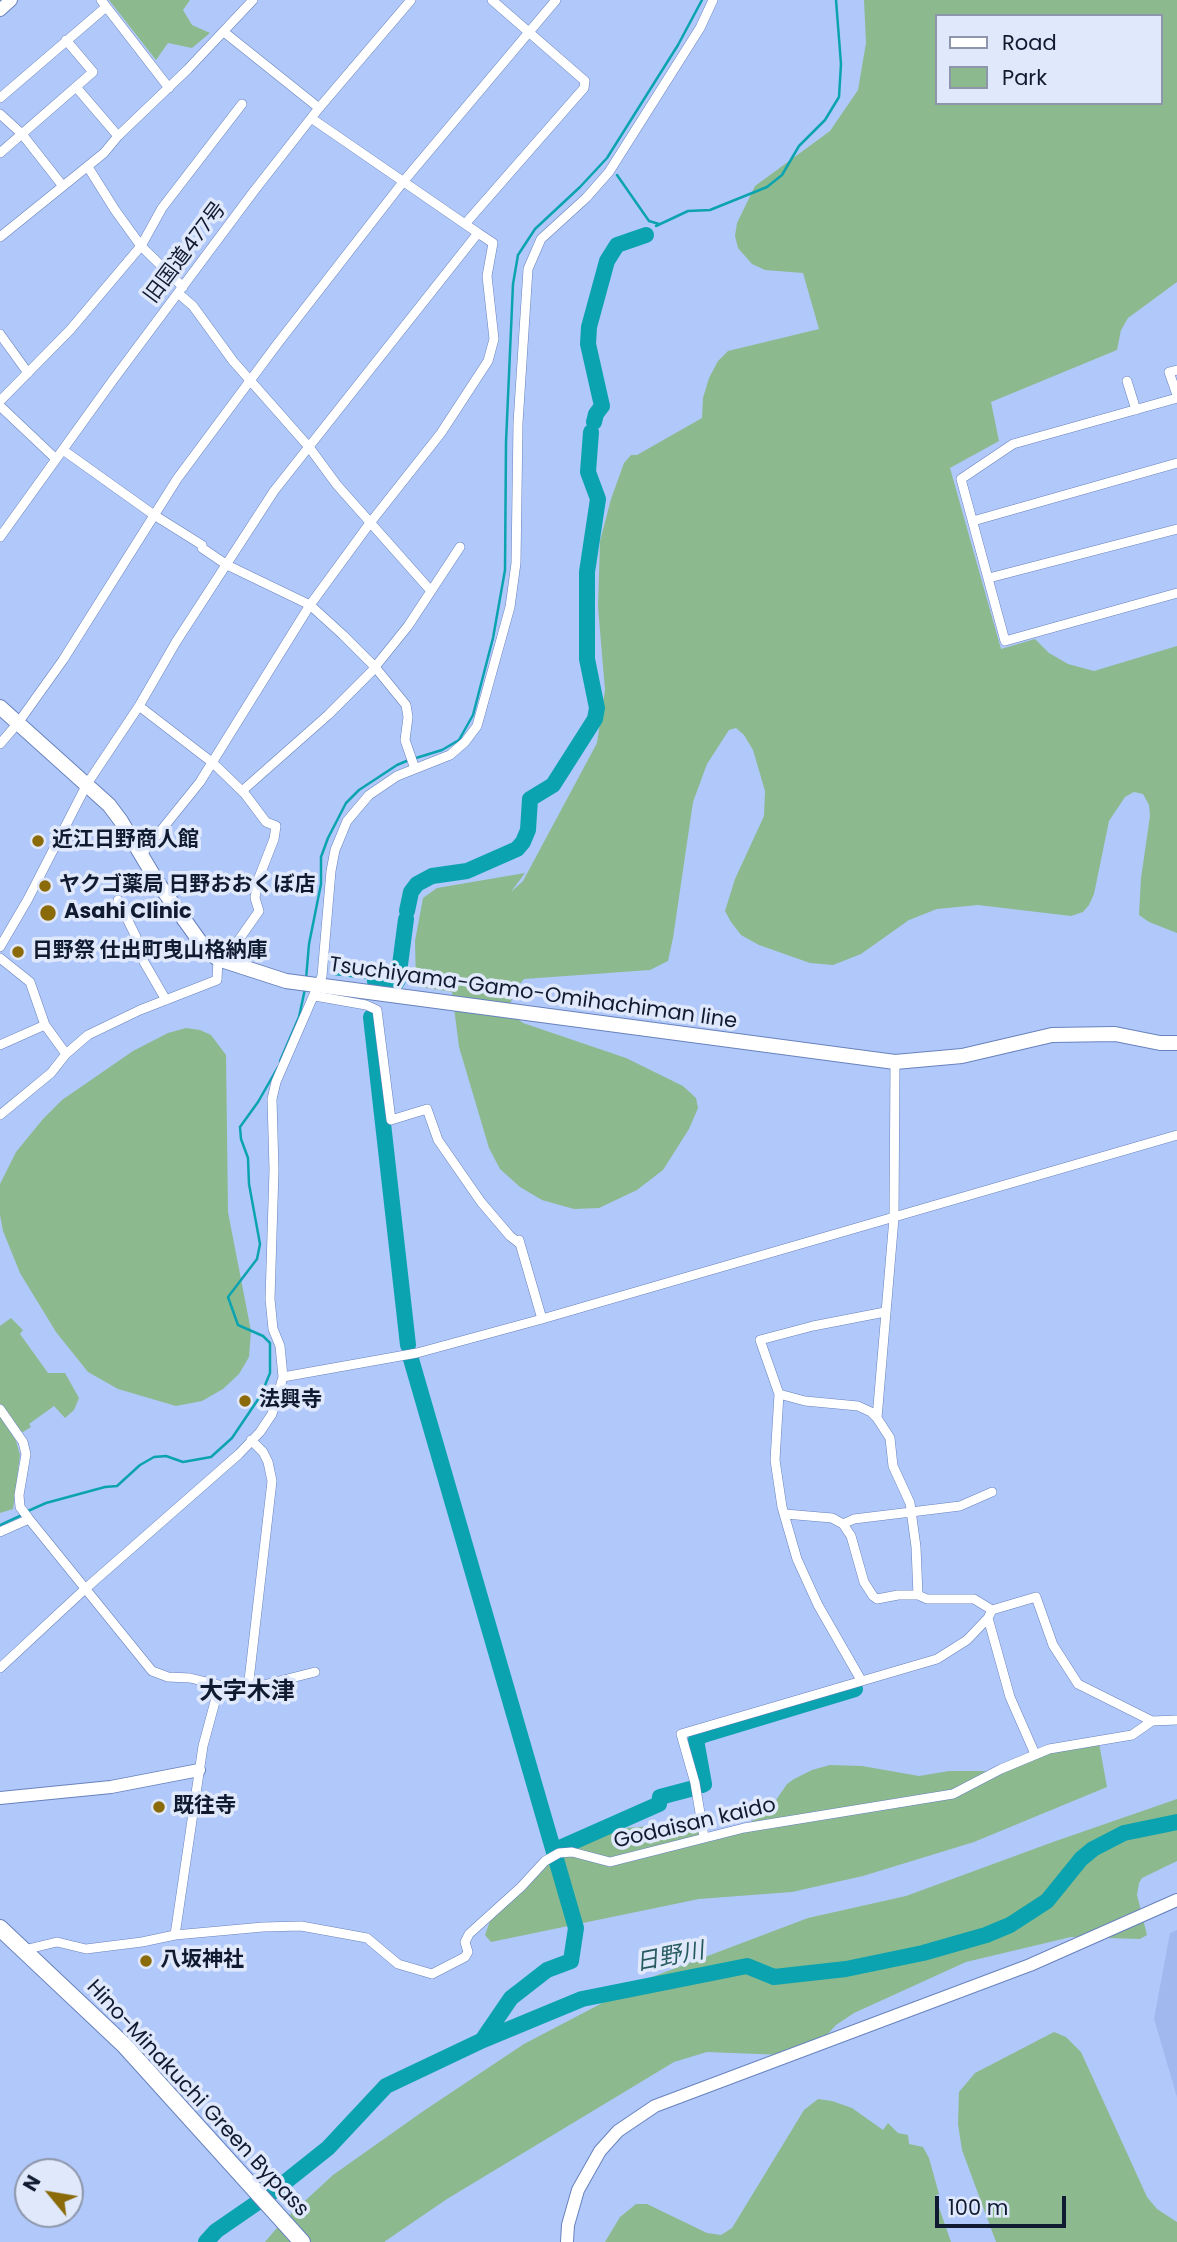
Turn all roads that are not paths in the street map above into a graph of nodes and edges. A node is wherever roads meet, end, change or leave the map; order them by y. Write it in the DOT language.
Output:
graph roads {
  1 [pos="11,0"];
  2 [pos="253,0"];
  3 [pos="411,0"];
  4 [pos="492,0"];
  5 [pos="556,0"];
  6 [pos="713,0"];
  7 [pos="103,3"];
  8 [pos="0,10"];
  9 [pos="224,32"];
  10 [pos="530,32"];
  11 [pos="66,40"];
  12 [pos="76,87"];
  13 [pos="169,88"];
  14 [pos="0,98"];
  15 [pos="242,104"];
  16 [pos="319,108"];
  17 [pos="0,114"];
  18 [pos="311,118"];
  19 [pos="22,135"];
  20 [pos="118,136"];
  21 [pos="0,153"];
  22 [pos="88,167"];
  23 [pos="403,182"];
  24 [pos="62,185"];
  25 [pos="465,224"];
  26 [pos="478,233"];
  27 [pos="0,237"];
  28 [pos="141,246"];
  29 [pos="181,290"];
  30 [pos="0,334"];
  31 [pos="1177,370"];
  32 [pos="28,373"];
  33 [pos="1127,380"];
  34 [pos="250,381"];
  35 [pos="1177,397"];
  36 [pos="0,403"];
  37 [pos="1136,410"];
  38 [pos="309,447"];
  39 [pos="63,450"];
  40 [pos="56,459"];
  41 [pos="1177,463"];
  42 [pos="154,514"];
  43 [pos="973,521"];
  44 [pos="370,523"];
  45 [pos="1177,529"];
  46 [pos="0,537"];
  47 [pos="460,547"];
  48 [pos="227,565"];
  49 [pos="989,578"];
  50 [pos="431,591"];
  51 [pos="1177,593"];
  52 [pos="310,605"];
  53 [pos="375,667"];
  54 [pos="139,706"];
  55 [pos="0,707"];
  56 [pos="18,723"];
  57 [pos="0,744"];
  58 [pos="213,763"];
  59 [pos="415,767"];
  60 [pos="87,784"];
  61 [pos="242,791"];
  62 [pos="142,854"];
  63 [pos="118,901"];
  64 [pos="0,947"];
  65 [pos="0,958"];
  66 [pos="221,960"];
  67 [pos="316,990"];
  68 [pos="166,1000"];
  69 [pos="45,1026"];
  70 [pos="1177,1043"];
  71 [pos="0,1045"];
  72 [pos="66,1054"];
  73 [pos="895,1062"];
  74 [pos="0,1115"];
  75 [pos="1177,1135"];
  76 [pos="894,1218"];
  77 [pos="885,1312"];
  78 [pos="542,1319"];
  79 [pos="283,1377"];
  80 [pos="779,1394"];
  81 [pos="0,1409"];
  82 [pos="877,1418"];
  83 [pos="251,1440"];
  84 [pos="992,1492"];
  85 [pos="911,1511"];
  86 [pos="785,1514"];
  87 [pos="26,1515"];
  88 [pos="844,1524"];
  89 [pos="0,1532"];
  90 [pos="85,1589"];
  91 [pos="918,1595"];
  92 [pos="990,1614"];
  93 [pos="0,1668"];
  94 [pos="315,1672"];
  95 [pos="862,1680"];
  96 [pos="248,1689"];
  97 [pos="224,1690"];
  98 [pos="1177,1720"];
  99 [pos="1152,1721"];
  100 [pos="1035,1754"];
  101 [pos="199,1770"];
  102 [pos="0,1798"];
  103 [pos="704,1837"];
  104 [pos="1177,1900"];
  105 [pos="0,1928"];
  106 [pos="174,1935"];
  107 [pos="24,1950"];
  108 [pos="302,2242"];
  109 [pos="567,2242"];
  1 -- 8 [label="street"];
  2 -- 9 [label="street"];
  3 -- 16 [label="street, 旧国道477号"];
  4 -- 10 [label="street"];
  5 -- 10 [label="street"];
  6 -- 59 [label="street"];
  7 -- 11 [label="street"];
  7 -- 13 [label="street"];
  9 -- 13 [label="street"];
  9 -- 16 [label="street"];
  10 -- 23 [label="street"];
  10 -- 25 [label="street"];
  11 -- 12 [label="street"];
  11 -- 14 [label="street"];
  12 -- 19 [label="street"];
  12 -- 20 [label="street"];
  13 -- 20 [label="street"];
  15 -- 28 [label="street"];
  16 -- 18 [label="street, 旧国道477号"];
  17 -- 19 [label="street"];
  18 -- 23 [label="street"];
  18 -- 29 [label="street, 旧国道477号"];
  19 -- 21 [label="street"];
  19 -- 24 [label="street"];
  20 -- 22 [label="street"];
  22 -- 24 [label="street"];
  22 -- 28 [label="street"];
  23 -- 25 [label="street"];
  23 -- 34 [label="street"];
  24 -- 27 [label="street"];
  25 -- 26 [label="street"];
  26 -- 38 [label="street"];
  26 -- 44 [label="street"];
  28 -- 29 [label="street"];
  28 -- 32 [label="street"];
  29 -- 34 [label="street"];
  29 -- 39 [label="street, 旧国道477号"];
  30 -- 32 [label="street"];
  31 -- 35 [label="street"];
  32 -- 36 [label="street"];
  33 -- 37 [label="street"];
  34 -- 38 [label="street"];
  34 -- 42 [label="street"];
  35 -- 37 [label="street"];
  36 -- 40 [label="street"];
  37 -- 43 [label="street"];
  38 -- 44 [label="street"];
  38 -- 48 [label="street"];
  39 -- 40 [label="street, 旧国道477号"];
  39 -- 42 [label="street"];
  40 -- 46 [label="street, 旧国道477号"];
  41 -- 43 [label="street"];
  42 -- 48 [label="street"];
  42 -- 56 [label="street"];
  43 -- 49 [label="street"];
  44 -- 50 [label="street"];
  44 -- 52 [label="street"];
  45 -- 49 [label="street"];
  47 -- 50 [label="street"];
  48 -- 52 [label="street"];
  48 -- 54 [label="street"];
  49 -- 51 [label="street"];
  50 -- 53 [label="street"];
  52 -- 53 [label="street"];
  52 -- 58 [label="street"];
  53 -- 59 [label="street"];
  53 -- 61 [label="street"];
  54 -- 58 [label="street"];
  54 -- 60 [label="street"];
  55 -- 56 [label="main road, Tsuchiyama-Gamo-Omihachiman line"];
  56 -- 57 [label="street"];
  56 -- 60 [label="main road, Tsuchiyama-Gamo-Omihachiman line"];
  58 -- 61 [label="street"];
  58 -- 62 [label="street"];
  59 -- 67 [label="street"];
  60 -- 62 [label="main road, Tsuchiyama-Gamo-Omihachiman line"];
  60 -- 64 [label="street"];
  61 -- 66 [label="street"];
  62 -- 66 [label="main road, Tsuchiyama-Gamo-Omihachiman line"];
  63 -- 68 [label="street"];
  65 -- 69 [label="street"];
  66 -- 67 [label="main road, Tsuchiyama-Gamo-Omihachiman line"];
  66 -- 68 [label="street"];
  67 -- 73 [label="main road, Tsuchiyama-Gamo-Omihachiman line"];
  67 -- 78 [label="street"];
  67 -- 79 [label="street"];
  68 -- 72 [label="street"];
  69 -- 71 [label="street"];
  69 -- 72 [label="street"];
  70 -- 73 [label="main road, Tsuchiyama-Gamo-Omihachiman line"];
  72 -- 74 [label="street"];
  73 -- 76 [label="street"];
  75 -- 76 [label="street"];
  76 -- 77 [label="street"];
  76 -- 78 [label="street"];
  77 -- 80 [label="street"];
  77 -- 82 [label="street"];
  78 -- 79 [label="street"];
  79 -- 83 [label="street"];
  80 -- 82 [label="street"];
  80 -- 86 [label="street"];
  81 -- 87 [label="street"];
  82 -- 85 [label="street"];
  83 -- 90 [label="street"];
  83 -- 96 [label="street"];
  84 -- 85 [label="street"];
  85 -- 88 [label="street"];
  85 -- 91 [label="street"];
  86 -- 88 [label="street"];
  86 -- 95 [label="street"];
  87 -- 89 [label="street"];
  87 -- 90 [label="street"];
  88 -- 91 [label="street"];
  90 -- 93 [label="street"];
  90 -- 97 [label="street"];
  91 -- 92 [label="street"];
  92 -- 95 [label="street"];
  92 -- 99 [label="street"];
  92 -- 100 [label="street"];
  94 -- 96 [label="street"];
  95 -- 103 [label="street"];
  96 -- 97 [label="street"];
  97 -- 101 [label="street"];
  98 -- 99 [label="street, Godaisan kaido"];
  99 -- 100 [label="street, Godaisan kaido"];
  100 -- 103 [label="street, Godaisan kaido"];
  101 -- 102 [label="street"];
  101 -- 106 [label="street"];
  103 -- 106 [label="street, Godaisan kaido"];
  104 -- 109 [label="street"];
  105 -- 107 [label="highway, Hino-Minakuchi Green Bypass"];
  106 -- 107 [label="street, Godaisan kaido"];
  107 -- 108 [label="highway, Hino-Minakuchi Green Bypass"];
}
